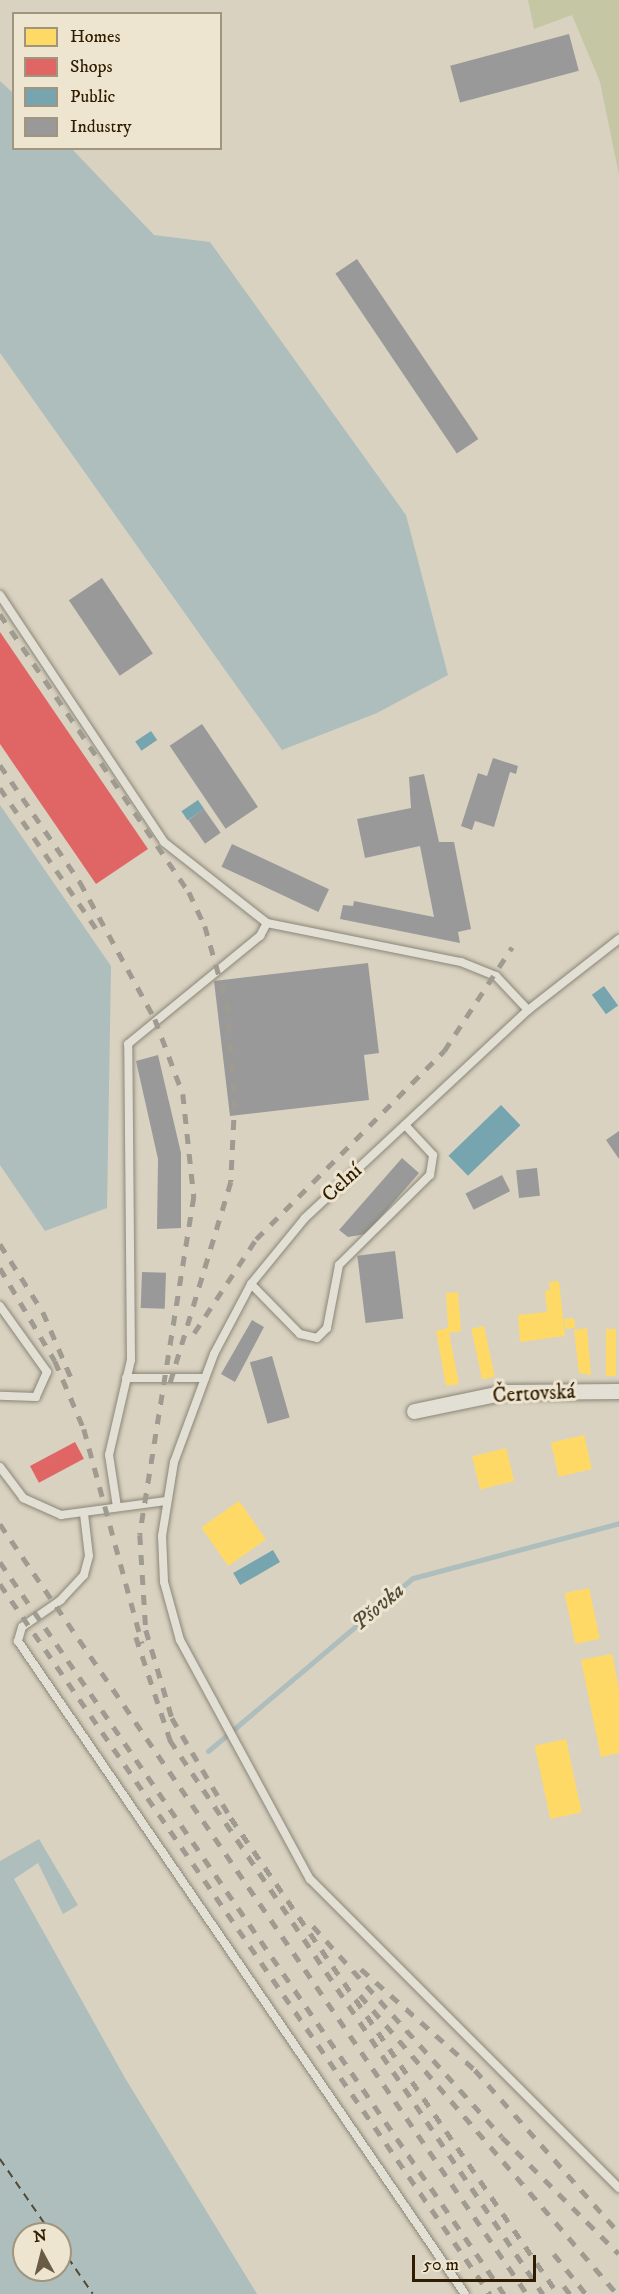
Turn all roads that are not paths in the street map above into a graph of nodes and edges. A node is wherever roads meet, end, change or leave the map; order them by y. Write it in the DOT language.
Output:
graph roads {
  1 [pos="0,596"];
  2 [pos="267,923"];
  3 [pos="619,939"];
  4 [pos="528,1010"];
  5 [pos="405,1125"];
  6 [pos="251,1284"];
  7 [pos="0,1306"];
  8 [pos="126,1378"];
  9 [pos="205,1378"];
  10 [pos="619,1391"];
  11 [pos="0,1396"];
  12 [pos="414,1411"];
  13 [pos="0,1467"];
  14 [pos="166,1501"];
  15 [pos="117,1507"];
  16 [pos="84,1514"];
  17 [pos="619,2188"];
  18 [pos="465,2294"];
  1 -- 2 [label="lane"];
  2 -- 4 [label="lane"];
  2 -- 8 [label="lane"];
  3 -- 4 [label="lane, Celní"];
  4 -- 5 [label="lane, Celní"];
  5 -- 6 [label="lane, Celní"];
  5 -- 6 [label="lane"];
  6 -- 9 [label="lane, Celní"];
  7 -- 11 [label="lane"];
  8 -- 9 [label="lane"];
  8 -- 15 [label="lane"];
  9 -- 14 [label="lane, Celní"];
  10 -- 12 [label="street, Čertovská"];
  13 -- 16 [label="lane"];
  14 -- 15 [label="lane"];
  14 -- 17 [label="lane, Celní"];
  15 -- 16 [label="lane"];
  16 -- 18 [label="lane"];
}
